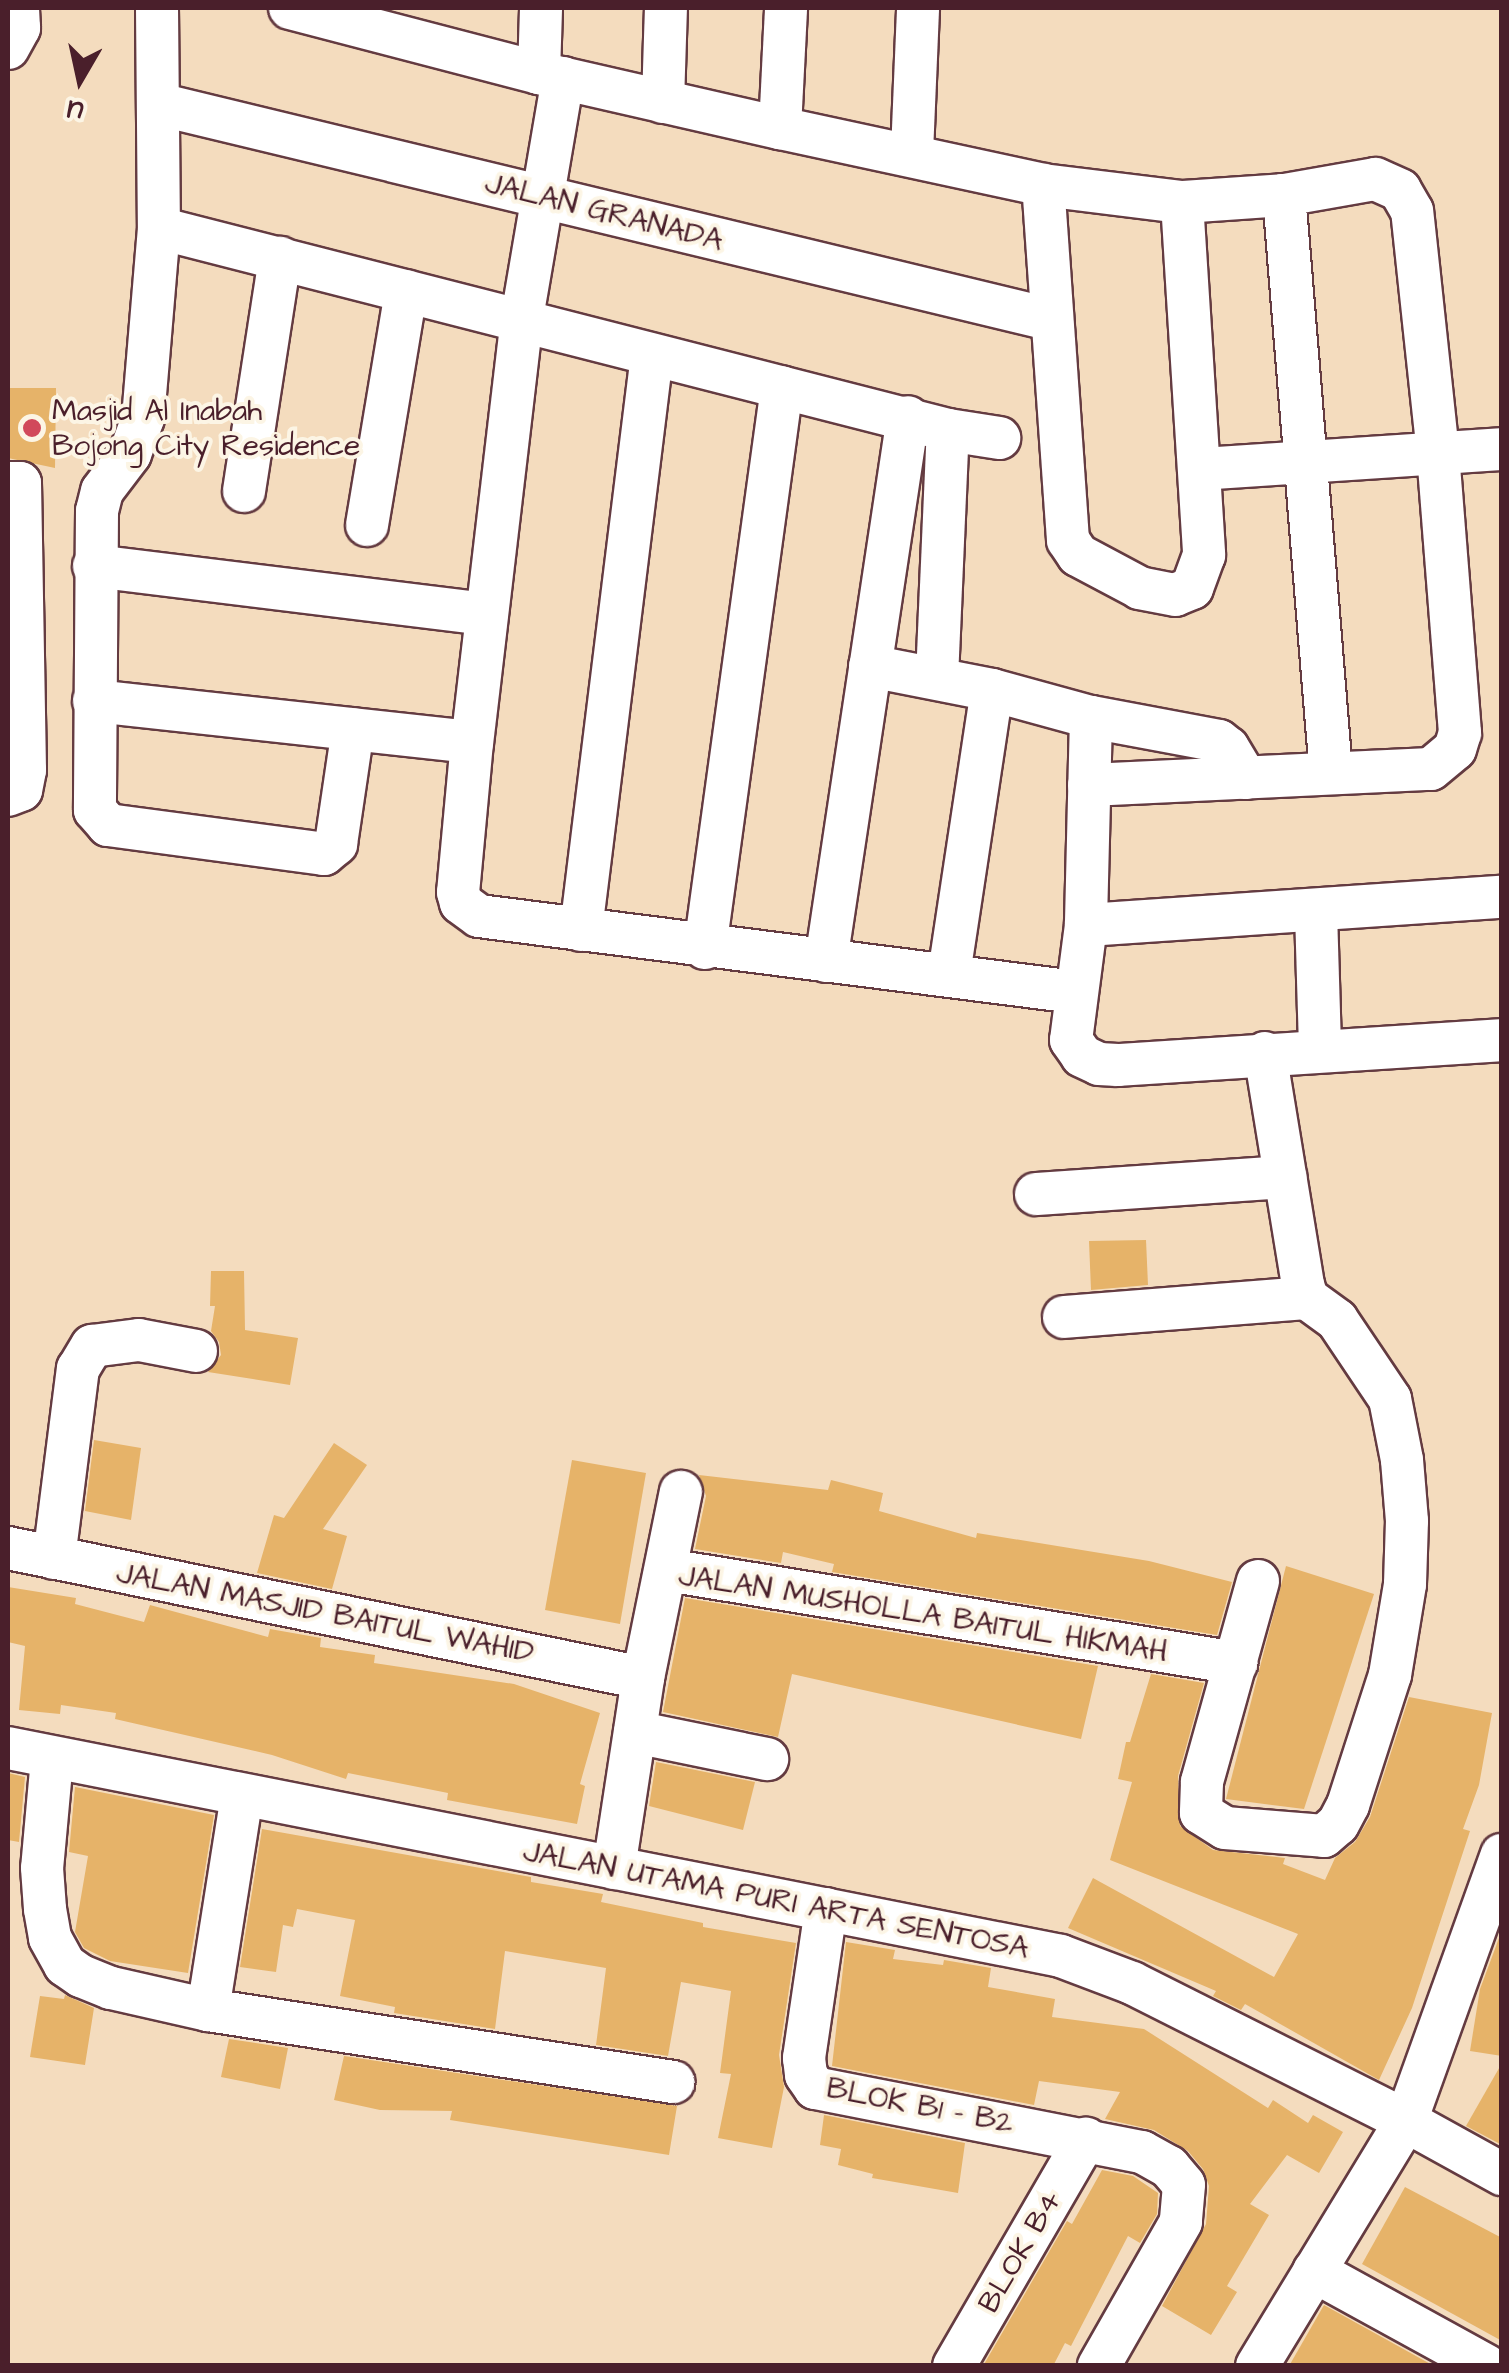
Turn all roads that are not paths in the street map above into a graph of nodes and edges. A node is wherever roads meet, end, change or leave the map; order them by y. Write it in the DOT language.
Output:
graph roads {
  1 [pos="18,8"];
  2 [pos="157,8"];
  3 [pos="290,8"];
  4 [pos="541,8"];
  5 [pos="666,8"];
  6 [pos="786,8"];
  7 [pos="918,8"];
  8 [pos="413,24"];
  9 [pos="8,48"];
  10 [pos="551,76"];
  11 [pos="663,102"];
  12 [pos="158,104"];
  13 [pos="780,128"];
  14 [pos="912,153"];
  15 [pos="1043,185"];
  16 [pos="1284,195"];
  17 [pos="542,197"];
  18 [pos="1182,202"];
  19 [pos="159,228"];
  20 [pos="280,258"];
  21 [pos="406,291"];
  22 [pos="522,318"];
  23 [pos="1049,319"];
  24 [pos="652,355"];
  25 [pos="782,386"];
  26 [pos="928,424"];
  27 [pos="999,438"];
  28 [pos="1502,450"];
  29 [pos="1438,453"];
  30 [pos="1308,462"];
  31 [pos="1201,470"];
  32 [pos="8,483"];
  33 [pos="244,491"];
  34 [pos="367,526"];
  35 [pos="94,566"];
  36 [pos="486,614"];
  37 [pos="16,647"];
  38 [pos="870,666"];
  39 [pos="938,678"];
  40 [pos="992,690"];
  41 [pos="94,701"];
  42 [pos="1091,718"];
  43 [pos="352,729"];
  44 [pos="472,742"];
  45 [pos="1331,773"];
  46 [pos="1246,778"];
  47 [pos="1089,786"];
  48 [pos="8,795"];
  49 [pos="1502,896"];
  50 [pos="1316,912"];
  51 [pos="1086,925"];
  52 [pos="581,930"];
  53 [pos="706,948"];
  54 [pos="826,961"];
  55 [pos="949,974"];
  56 [pos="1075,992"];
  57 [pos="1502,1040"];
  58 [pos="1320,1050"];
  59 [pos="1265,1053"];
  60 [pos="1285,1177"];
  61 [pos="1036,1194"];
  62 [pos="1307,1298"];
  63 [pos="1064,1317"];
  64 [pos="196,1351"];
  65 [pos="681,1492"];
  66 [pos="8,1548"];
  67 [pos="54,1558"];
  68 [pos="667,1570"];
  69 [pos="1258,1580"];
  70 [pos="1236,1663"];
  71 [pos="643,1678"];
  72 [pos="635,1732"];
  73 [pos="8,1748"];
  74 [pos="52,1759"];
  75 [pos="767,1759"];
  76 [pos="242,1796"];
  77 [pos="1502,1855"];
  78 [pos="614,1868"];
  79 [pos="826,1909"];
  80 [pos="208,2010"];
  81 [pos="672,2082"];
  82 [pos="1406,2121"];
  83 [pos="1086,2138"];
  84 [pos="1502,2174"];
  85 [pos="1314,2271"];
  86 [pos="954,2366"];
  87 [pos="1100,2366"];
  88 [pos="1258,2366"];
  89 [pos="1488,2366"];
  1 -- 9 [label="street"];
  2 -- 12 [label="street"];
  3 -- 8 [label="street"];
  4 -- 10 [label="street"];
  5 -- 11 [label="street"];
  6 -- 13 [label="street"];
  7 -- 14 [label="street"];
  8 -- 10 [label="street"];
  10 -- 11 [label="street"];
  10 -- 17 [label="street"];
  11 -- 13 [label="street"];
  12 -- 17 [label="street, JALAN GRANADA"];
  12 -- 19 [label="street"];
  13 -- 14 [label="street"];
  14 -- 15 [label="street"];
  15 -- 18 [label="street"];
  15 -- 23 [label="street"];
  16 -- 18 [label="street"];
  16 -- 29 [label="street"];
  16 -- 30 [label="street"];
  17 -- 22 [label="street"];
  17 -- 23 [label="street, JALAN GRANADA"];
  18 -- 31 [label="street"];
  19 -- 20 [label="street"];
  19 -- 35 [label="street"];
  20 -- 21 [label="street"];
  20 -- 33 [label="street"];
  21 -- 22 [label="street"];
  21 -- 34 [label="street"];
  22 -- 24 [label="street"];
  22 -- 36 [label="street"];
  23 -- 31 [label="street"];
  24 -- 25 [label="street"];
  24 -- 52 [label="street"];
  25 -- 26 [label="street"];
  25 -- 53 [label="street"];
  26 -- 27 [label="street"];
  26 -- 38 [label="street"];
  26 -- 39 [label="street"];
  28 -- 29 [label="street"];
  29 -- 30 [label="street"];
  29 -- 45 [label="street"];
  30 -- 31 [label="street"];
  30 -- 45 [label="street"];
  32 -- 37 [label="street"];
  35 -- 36 [label="street"];
  35 -- 41 [label="street"];
  36 -- 44 [label="street"];
  37 -- 48 [label="street"];
  38 -- 39 [label="street"];
  38 -- 54 [label="street"];
  39 -- 40 [label="street"];
  40 -- 42 [label="street"];
  40 -- 55 [label="street"];
  41 -- 43 [label="street"];
  41 -- 43 [label="street"];
  42 -- 46 [label="street"];
  42 -- 47 [label="street"];
  43 -- 44 [label="street"];
  44 -- 52 [label="street"];
  45 -- 46 [label="street"];
  46 -- 47 [label="street"];
  47 -- 51 [label="street"];
  49 -- 50 [label="street"];
  50 -- 51 [label="street"];
  50 -- 58 [label="street"];
  51 -- 56 [label="street"];
  52 -- 53 [label="street"];
  53 -- 54 [label="street"];
  54 -- 55 [label="street"];
  55 -- 56 [label="street"];
  56 -- 59 [label="street"];
  57 -- 58 [label="street"];
  58 -- 59 [label="street"];
  59 -- 60 [label="street"];
  60 -- 61 [label="street"];
  60 -- 62 [label="street"];
  62 -- 63 [label="street"];
  62 -- 70 [label="street"];
  64 -- 67 [label="street"];
  65 -- 68 [label="street"];
  66 -- 67 [label="street, JALAN MASJID BAITUL WAHID"];
  67 -- 71 [label="street, JALAN MASJID BAITUL WAHID"];
  68 -- 70 [label="street, JALAN MUSHOLLA BAITUL HIKMAH"];
  68 -- 71 [label="street, JALAN MUSHOLLA BAITUL HIKMAH"];
  69 -- 70 [label="street"];
  71 -- 72 [label="street, JALAN MUSHOLLA BAITUL HIKMAH"];
  72 -- 75 [label="street"];
  72 -- 78 [label="street, JALAN MUSHOLLA BAITUL HIKMAH"];
  73 -- 74 [label="street, JALAN UTAMA PURI ARTA SENTOSA"];
  74 -- 76 [label="street, JALAN UTAMA PURI ARTA SENTOSA"];
  74 -- 80 [label="street"];
  76 -- 78 [label="street, JALAN UTAMA PURI ARTA SENTOSA"];
  76 -- 80 [label="street"];
  77 -- 82 [label="street"];
  78 -- 79 [label="street, JALAN UTAMA PURI ARTA SENTOSA"];
  79 -- 82 [label="street, JALAN UTAMA PURI ARTA SENTOSA"];
  79 -- 83 [label="street, BLOK B1 - B2"];
  80 -- 81 [label="street"];
  82 -- 84 [label="street, JALAN UTAMA PURI ARTA SENTOSA"];
  82 -- 85 [label="street"];
  83 -- 86 [label="street, BLOK B4"];
  83 -- 87 [label="street"];
  85 -- 88 [label="street"];
  85 -- 89 [label="street"];
}
